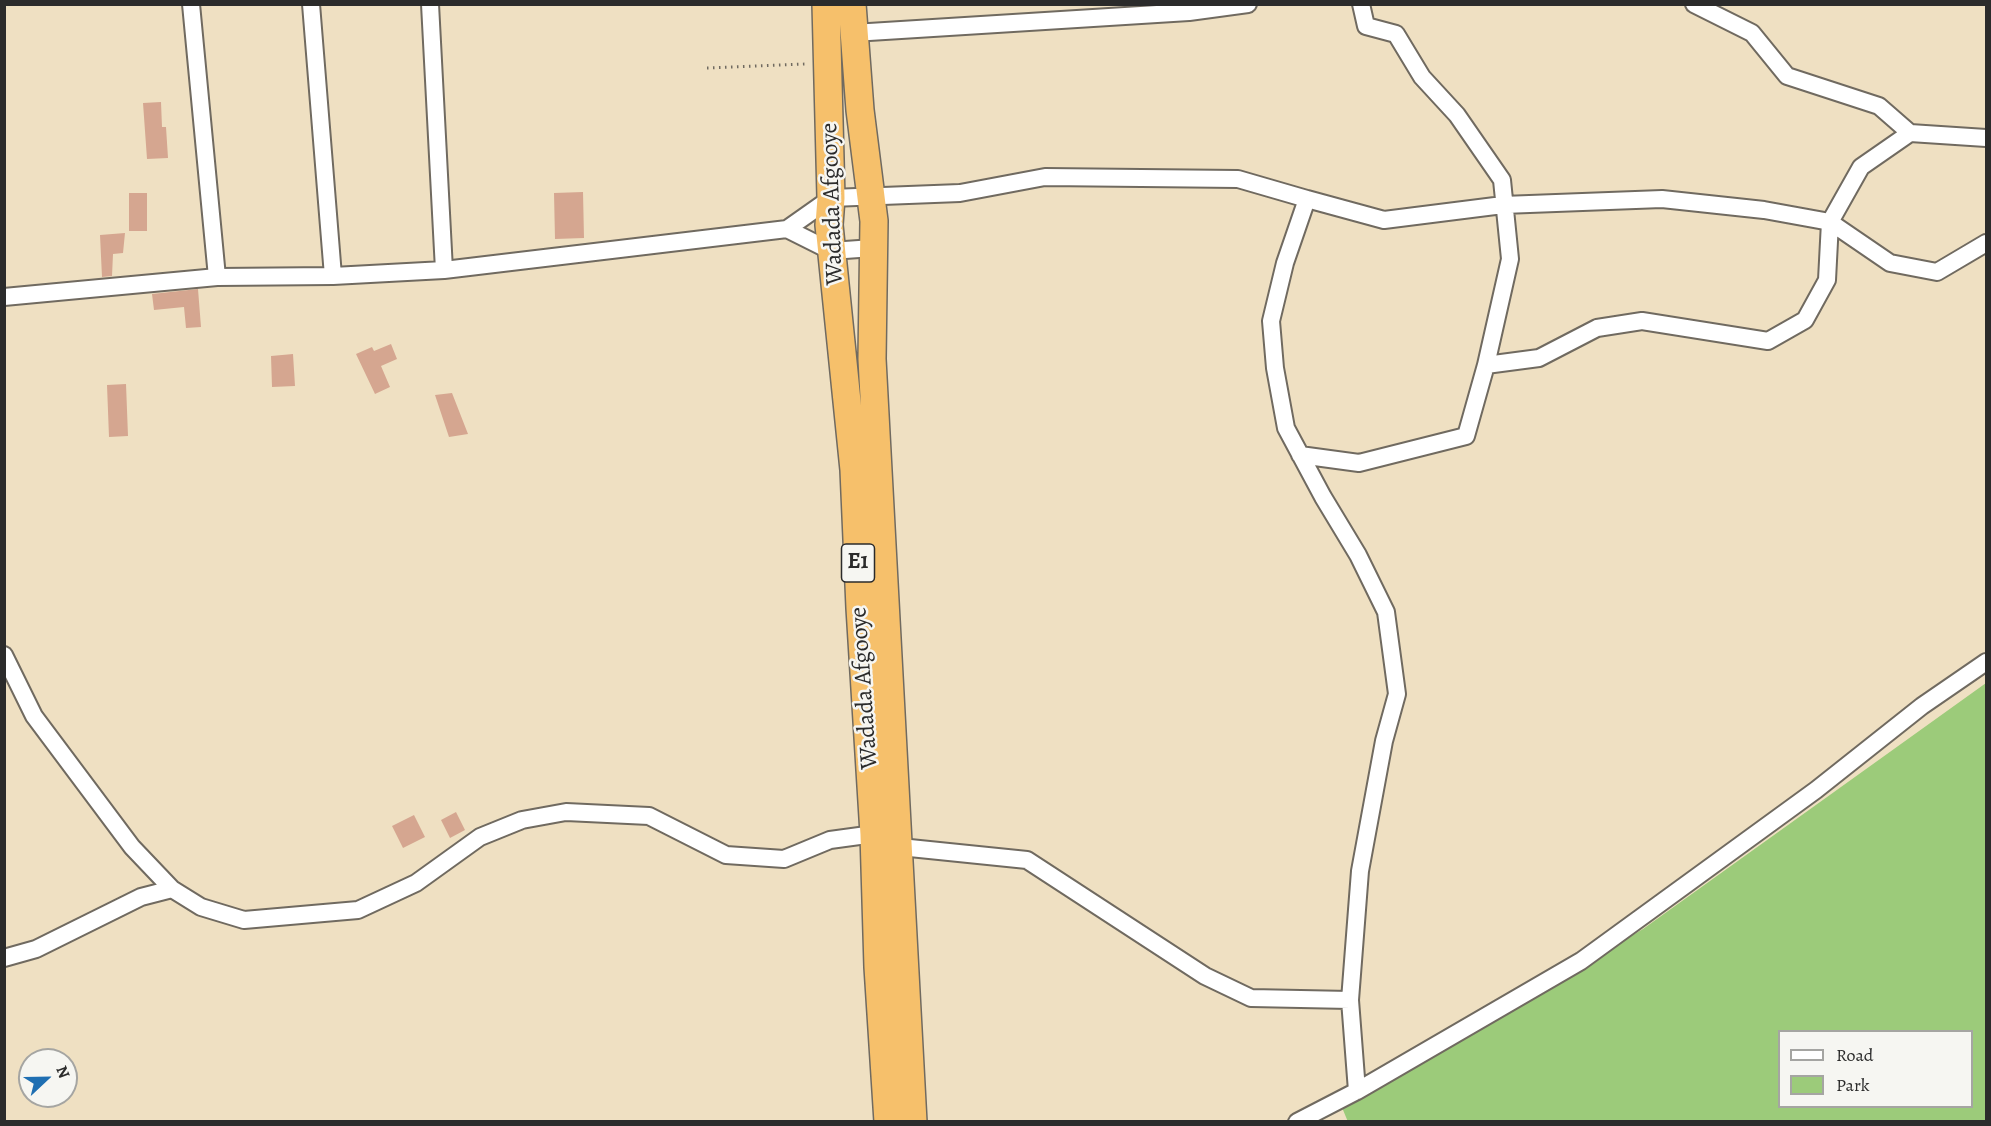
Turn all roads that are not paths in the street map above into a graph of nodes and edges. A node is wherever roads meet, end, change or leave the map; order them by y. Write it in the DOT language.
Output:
graph roads {
  1 [pos="191,4"];
  2 [pos="311,4"];
  3 [pos="430,4"];
  4 [pos="826,4"];
  5 [pos="852,4"];
  6 [pos="1248,4"];
  7 [pos="1362,4"];
  8 [pos="1694,4"];
  9 [pos="853,33"];
  10 [pos="1910,133"];
  11 [pos="1986,138"];
  12 [pos="871,197"];
  13 [pos="831,198"];
  14 [pos="1308,199"];
  15 [pos="1503,205"];
  16 [pos="1830,222"];
  17 [pos="787,229"];
  18 [pos="1986,243"];
  19 [pos="873,248"];
  20 [pos="831,251"];
  21 [pos="444,270"];
  22 [pos="333,276"];
  23 [pos="217,277"];
  24 [pos="4,297"];
  25 [pos="1486,365"];
  26 [pos="1300,455"];
  27 [pos="4,655"];
  28 [pos="1986,662"];
  29 [pos="874,834"];
  30 [pos="900,847"];
  31 [pos="172,889"];
  32 [pos="4,958"];
  33 [pos="1350,1000"];
  34 [pos="1357,1091"];
  35 [pos="888,1122"];
  36 [pos="913,1122"];
  37 [pos="1297,1122"];
  1 -- 23 [label="street"];
  2 -- 22 [label="street"];
  3 -- 21 [label="street"];
  4 -- 13 [label="highway, Wadada Afgooye / E1"];
  5 -- 9 [label="highway, Wadada Afgooye / E1"];
  6 -- 9 [label="street"];
  7 -- 15 [label="street"];
  8 -- 10 [label="street"];
  9 -- 12 [label="highway, Wadada Afgooye / E1"];
  10 -- 11 [label="street"];
  10 -- 16 [label="street"];
  12 -- 13 [label="street"];
  12 -- 14 [label="street"];
  12 -- 19 [label="highway, Wadada Afgooye / E1"];
  13 -- 17 [label="street"];
  13 -- 20 [label="highway, Wadada Afgooye / E1"];
  14 -- 15 [label="street"];
  14 -- 26 [label="street"];
  15 -- 16 [label="street"];
  15 -- 25 [label="street"];
  16 -- 18 [label="street"];
  16 -- 25 [label="street"];
  17 -- 20 [label="street"];
  17 -- 21 [label="street"];
  19 -- 20 [label="street"];
  19 -- 30 [label="highway, Wadada Afgooye / E1"];
  20 -- 29 [label="highway, Wadada Afgooye / E1"];
  21 -- 22 [label="street"];
  22 -- 23 [label="street"];
  23 -- 24 [label="street"];
  25 -- 26 [label="street"];
  26 -- 33 [label="street"];
  27 -- 31 [label="street"];
  28 -- 34 [label="street"];
  29 -- 31 [label="street"];
  29 -- 35 [label="highway, Wadada Afgooye / E1"];
  30 -- 33 [label="street"];
  30 -- 36 [label="highway, Wadada Afgooye / E1"];
  31 -- 32 [label="street"];
  33 -- 34 [label="street"];
  34 -- 37 [label="street"];
}
